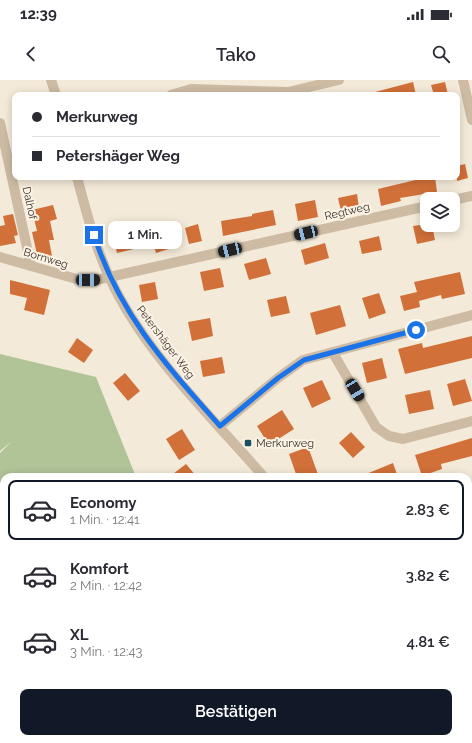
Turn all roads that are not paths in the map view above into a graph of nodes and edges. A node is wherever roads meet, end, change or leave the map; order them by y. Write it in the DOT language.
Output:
graph roads {
  1 [pos="51,80"];
  2 [pos="197,80"];
  3 [pos="339,80"];
  4 [pos="463,80"];
  5 [pos="191,89"];
  6 [pos="55,92"];
  7 [pos="181,92"];
  8 [pos="472,120"];
  9 [pos="0,123"];
  10 [pos="12,178"];
  11 [pos="12,180"];
  12 [pos="78,180"];
  13 [pos="472,196"];
  14 [pos="460,199"];
  15 [pos="420,208"];
  16 [pos="0,257"];
  17 [pos="31,266"];
  18 [pos="109,277"];
  19 [pos="472,315"];
  20 [pos="333,353"];
  21 [pos="472,421"];
  22 [pos="220,426"];
  23 [pos="261,473"];
  1 -- 6 [label="street"];
  2 -- 5 [label="street"];
  3 -- 5 [label="street"];
  4 -- 8 [label="street"];
  5 -- 7 [label="street"];
  9 -- 10 [label="street, Dalhof"];
  11 -- 17 [label="street, Dalhof"];
  12 -- 18 [label="street, Petershäger Weg"];
  13 -- 14 [label="street"];
  15 -- 18 [label="street, Regtweg"];
  16 -- 17 [label="street, Bornweg"];
  17 -- 18 [label="street, Bornweg"];
  18 -- 22 [label="street, Petershäger Weg"];
  19 -- 20 [label="street"];
  20 -- 21 [label="street"];
  20 -- 22 [label="street"];
  22 -- 23 [label="street, Petershäger Weg"];
}
